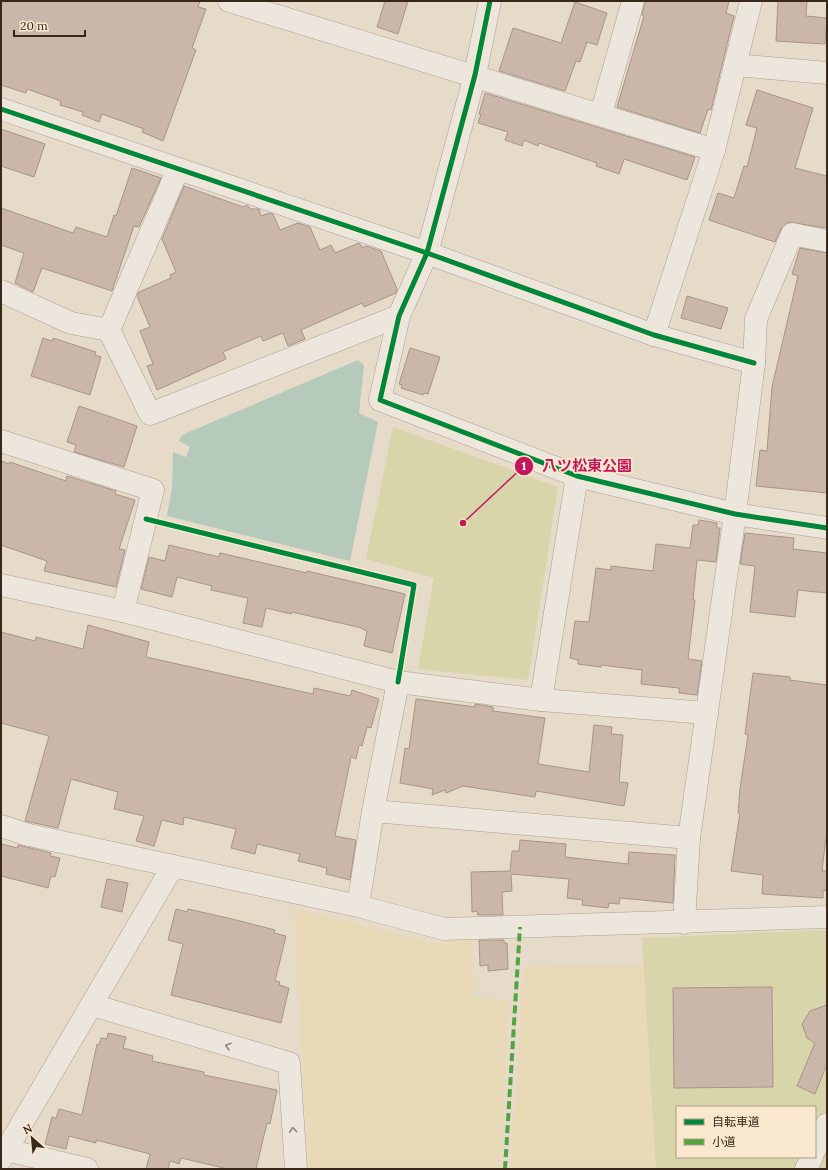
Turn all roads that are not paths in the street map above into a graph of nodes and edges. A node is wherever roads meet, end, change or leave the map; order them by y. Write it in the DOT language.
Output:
graph roads {
  1 [pos="228,1"];
  2 [pos="490,1"];
  3 [pos="633,1"];
  4 [pos="751,1"];
  5 [pos="735,65"];
  6 [pos="827,73"];
  7 [pos="475,75"];
  8 [pos="1,109"];
  9 [pos="601,114"];
  10 [pos="714,150"];
  11 [pos="178,170"];
  12 [pos="827,241"];
  13 [pos="427,253"];
  14 [pos="1,291"];
  15 [pos="399,316"];
  16 [pos="109,330"];
  17 [pos="654,334"];
  18 [pos="754,363"];
  19 [pos="1,441"];
  20 [pos="577,476"];
  21 [pos="736,514"];
  22 [pos="827,528"];
  23 [pos="1,584"];
  24 [pos="123,611"];
  25 [pos="398,682"];
  26 [pos="541,700"];
  27 [pos="707,713"];
  28 [pos="372,811"];
  29 [pos="1,826"];
  30 [pos="689,838"];
  31 [pos="174,866"];
  32 [pos="358,906"];
  33 [pos="827,917"];
  34 [pos="684,923"];
  35 [pos="92,1005"];
  36 [pos="4,1154"];
  37 [pos="812,1158"];
  38 [pos="87,1169"];
  39 [pos="296,1169"];
  40 [pos="806,1169"];
  1 -- 7 [label="street"];
  2 -- 7 [label="street"];
  3 -- 9 [label="street"];
  4 -- 5 [label="street"];
  5 -- 6 [label="street"];
  5 -- 10 [label="street"];
  7 -- 9 [label="street"];
  7 -- 13 [label="street"];
  8 -- 11 [label="street"];
  9 -- 10 [label="street"];
  10 -- 17 [label="street"];
  11 -- 13 [label="street"];
  11 -- 16 [label="street"];
  12 -- 18 [label="street"];
  13 -- 15 [label="street"];
  13 -- 17 [label="street"];
  14 -- 16 [label="street"];
  15 -- 16 [label="street"];
  15 -- 20 [label="street"];
  17 -- 18 [label="street"];
  18 -- 21 [label="street"];
  19 -- 24 [label="street"];
  20 -- 21 [label="street"];
  20 -- 26 [label="street"];
  21 -- 22 [label="street"];
  21 -- 27 [label="street"];
  23 -- 24 [label="street"];
  24 -- 25 [label="street"];
  25 -- 26 [label="street"];
  25 -- 28 [label="street"];
  26 -- 27 [label="street"];
  27 -- 30 [label="street"];
  28 -- 30 [label="street"];
  28 -- 32 [label="street"];
  29 -- 31 [label="street"];
  30 -- 34 [label="street"];
  31 -- 32 [label="street"];
  31 -- 35 [label="street"];
  32 -- 34 [label="street"];
  33 -- 34 [label="street"];
  35 -- 36 [label="street"];
  39 -- 35 [label="street, one-way"];
  36 -- 38 [label="street"];
  37 -- 40 [label="street"];
}
